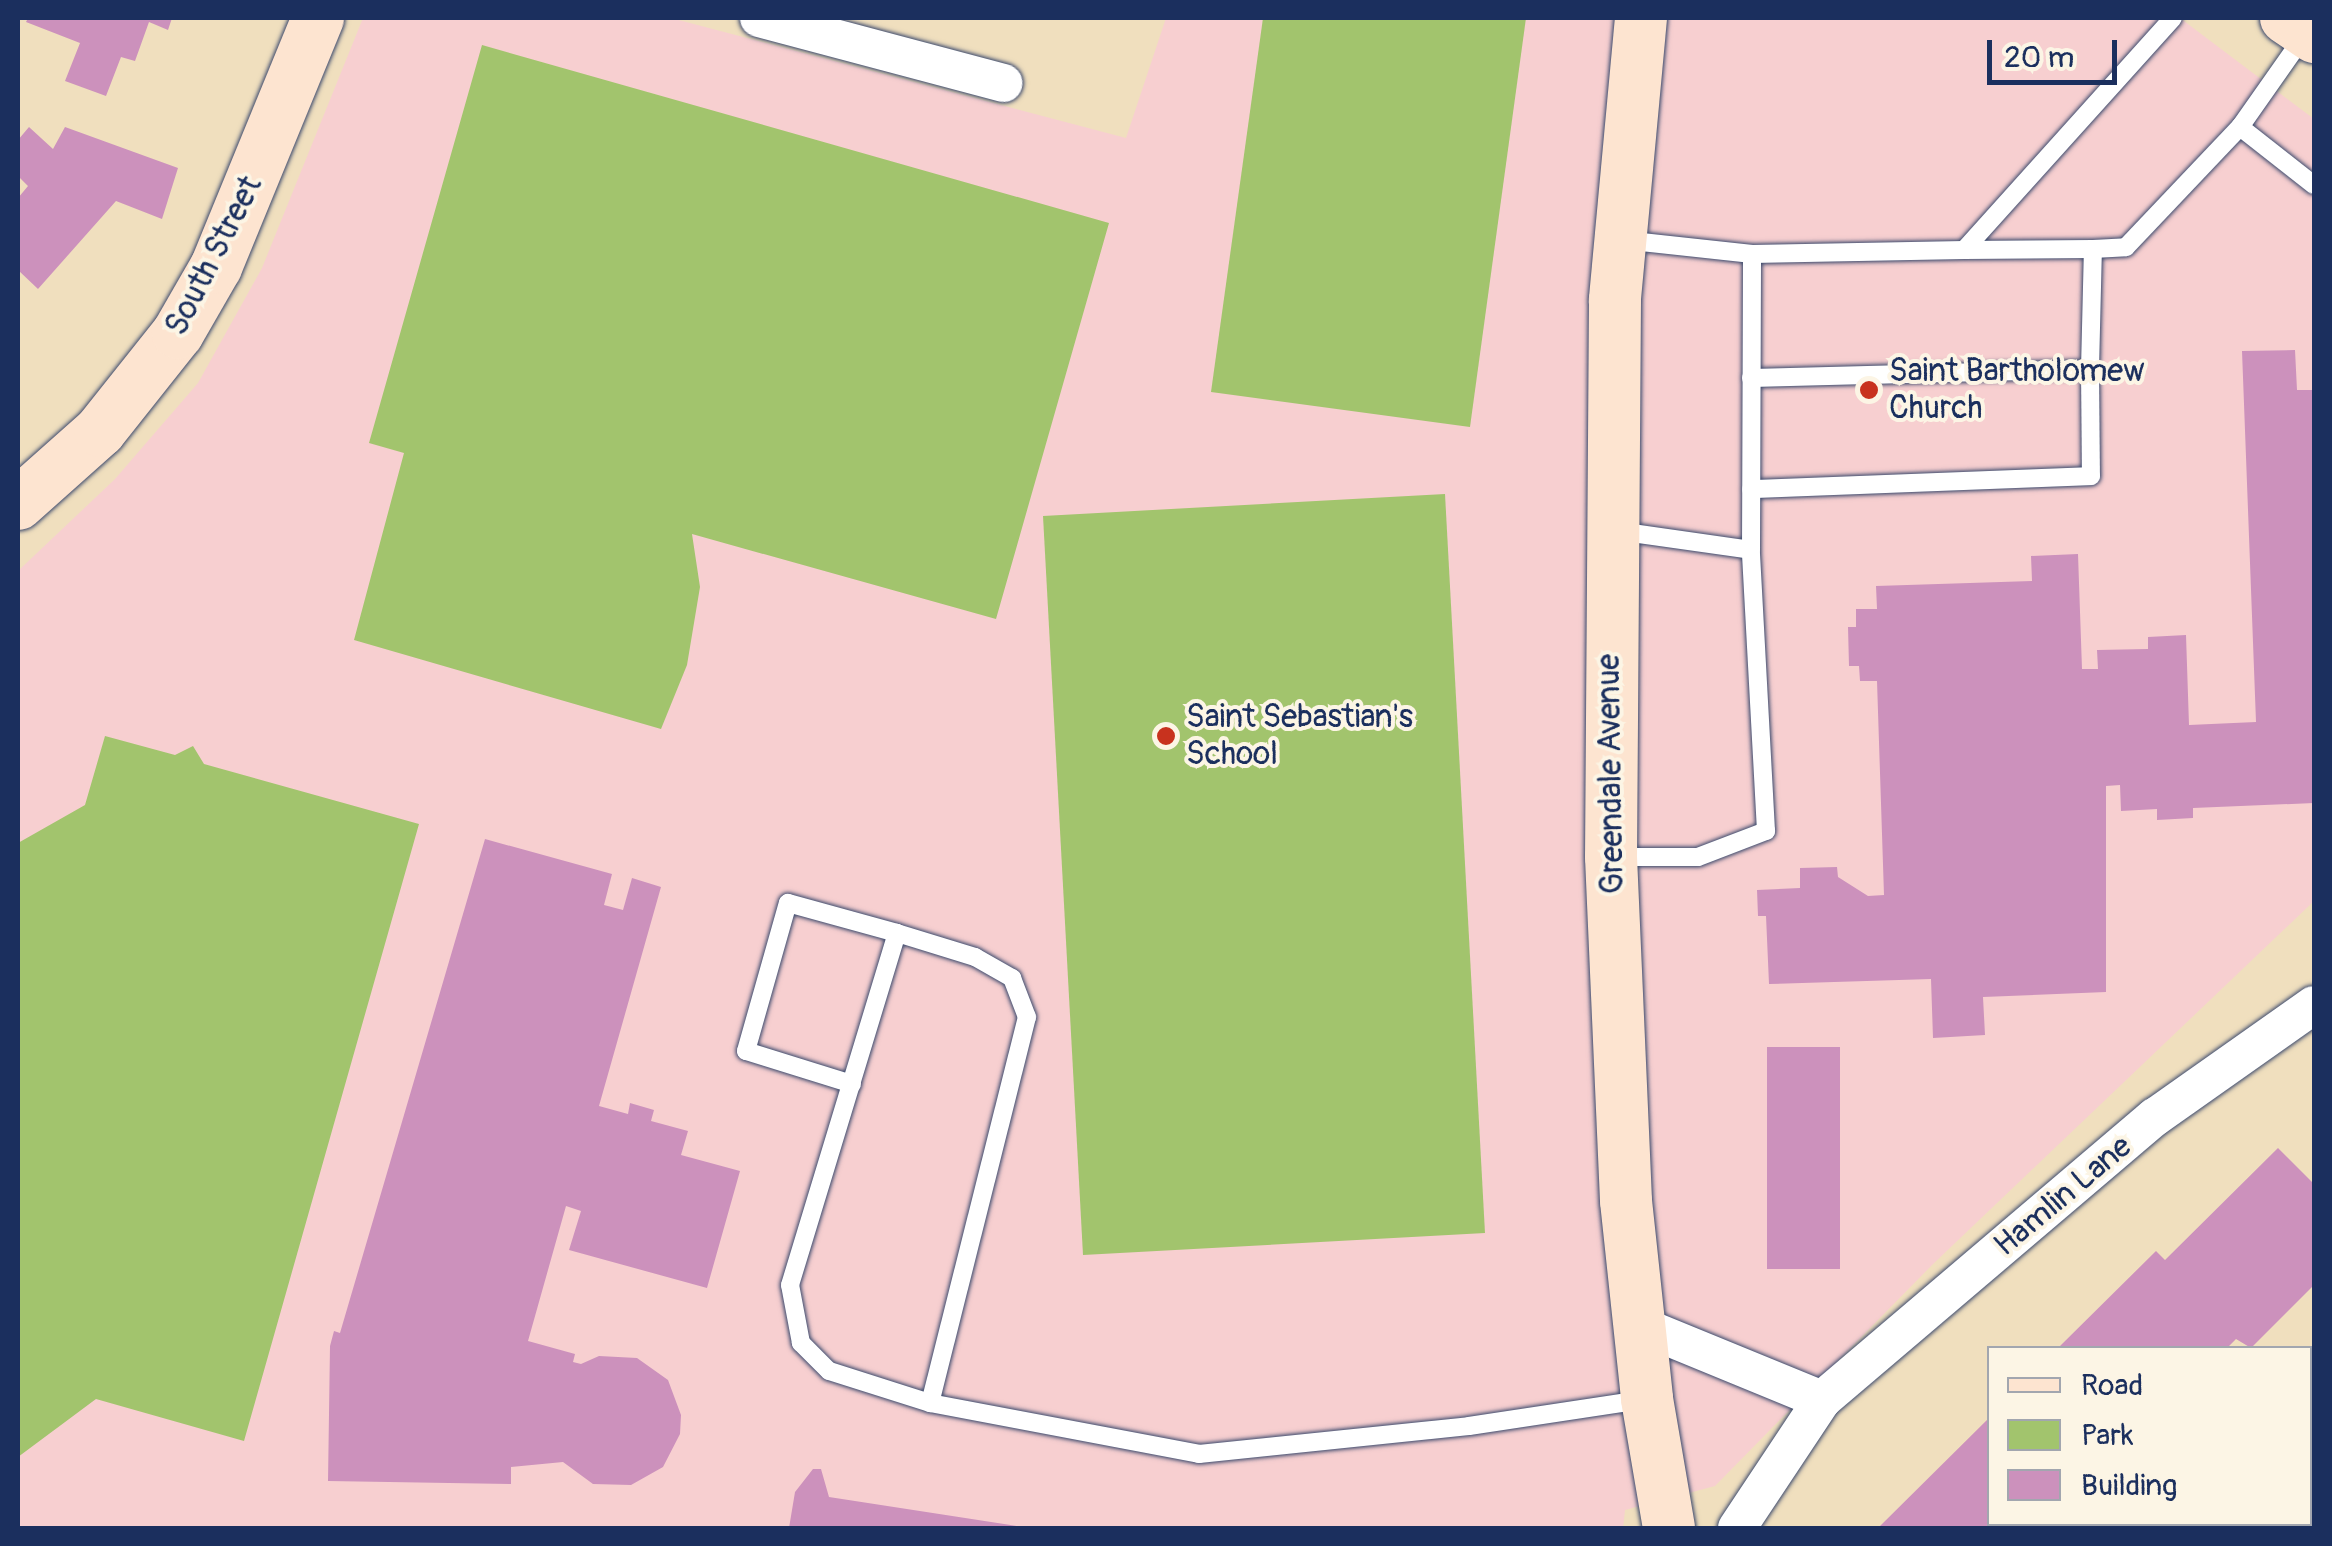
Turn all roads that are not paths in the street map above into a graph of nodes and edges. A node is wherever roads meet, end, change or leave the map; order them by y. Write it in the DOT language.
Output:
graph roads {
  1 [pos="318,18"];
  2 [pos="759,18"];
  3 [pos="1642,18"];
  4 [pos="2173,18"];
  5 [pos="2302,29"];
  6 [pos="1004,83"];
  7 [pos="2240,126"];
  8 [pos="2314,185"];
  9 [pos="1621,240"];
  10 [pos="1964,250"];
  11 [pos="2094,250"];
  12 [pos="1752,254"];
  13 [pos="2090,370"];
  14 [pos="1751,378"];
  15 [pos="1751,489"];
  16 [pos="18,504"];
  17 [pos="1610,530"];
  18 [pos="1751,550"];
  19 [pos="1611,856"];
  20 [pos="897,934"];
  21 [pos="2314,1005"];
  22 [pos="852,1084"];
  23 [pos="1639,1325"];
  24 [pos="1647,1399"];
  25 [pos="1822,1400"];
  26 [pos="930,1403"];
  27 [pos="1669,1528"];
  28 [pos="1737,1528"];
  1 -- 16 [label="main road, South Street"];
  2 -- 6 [label="street"];
  3 -- 9 [label="main road, Greendale Avenue"];
  4 -- 10 [label="lane"];
  5 -- 7 [label="lane"];
  7 -- 8 [label="lane"];
  7 -- 11 [label="lane"];
  9 -- 12 [label="lane"];
  9 -- 17 [label="main road, Greendale Avenue"];
  10 -- 11 [label="lane"];
  10 -- 12 [label="lane"];
  11 -- 13 [label="lane"];
  12 -- 14 [label="lane"];
  13 -- 14 [label="lane"];
  13 -- 15 [label="lane"];
  14 -- 15 [label="lane"];
  15 -- 18 [label="lane"];
  17 -- 18 [label="lane"];
  17 -- 19 [label="main road, Greendale Avenue"];
  18 -- 19 [label="lane"];
  19 -- 23 [label="main road, Greendale Avenue"];
  20 -- 22 [label="lane"];
  20 -- 22 [label="lane"];
  20 -- 26 [label="lane"];
  21 -- 25 [label="street, Hamlin Lane"];
  22 -- 26 [label="lane"];
  23 -- 24 [label="main road, Greendale Avenue"];
  23 -- 25 [label="street"];
  24 -- 26 [label="lane"];
  24 -- 27 [label="main road, Greendale Avenue"];
  25 -- 28 [label="street, Hamlin Lane"];
}
